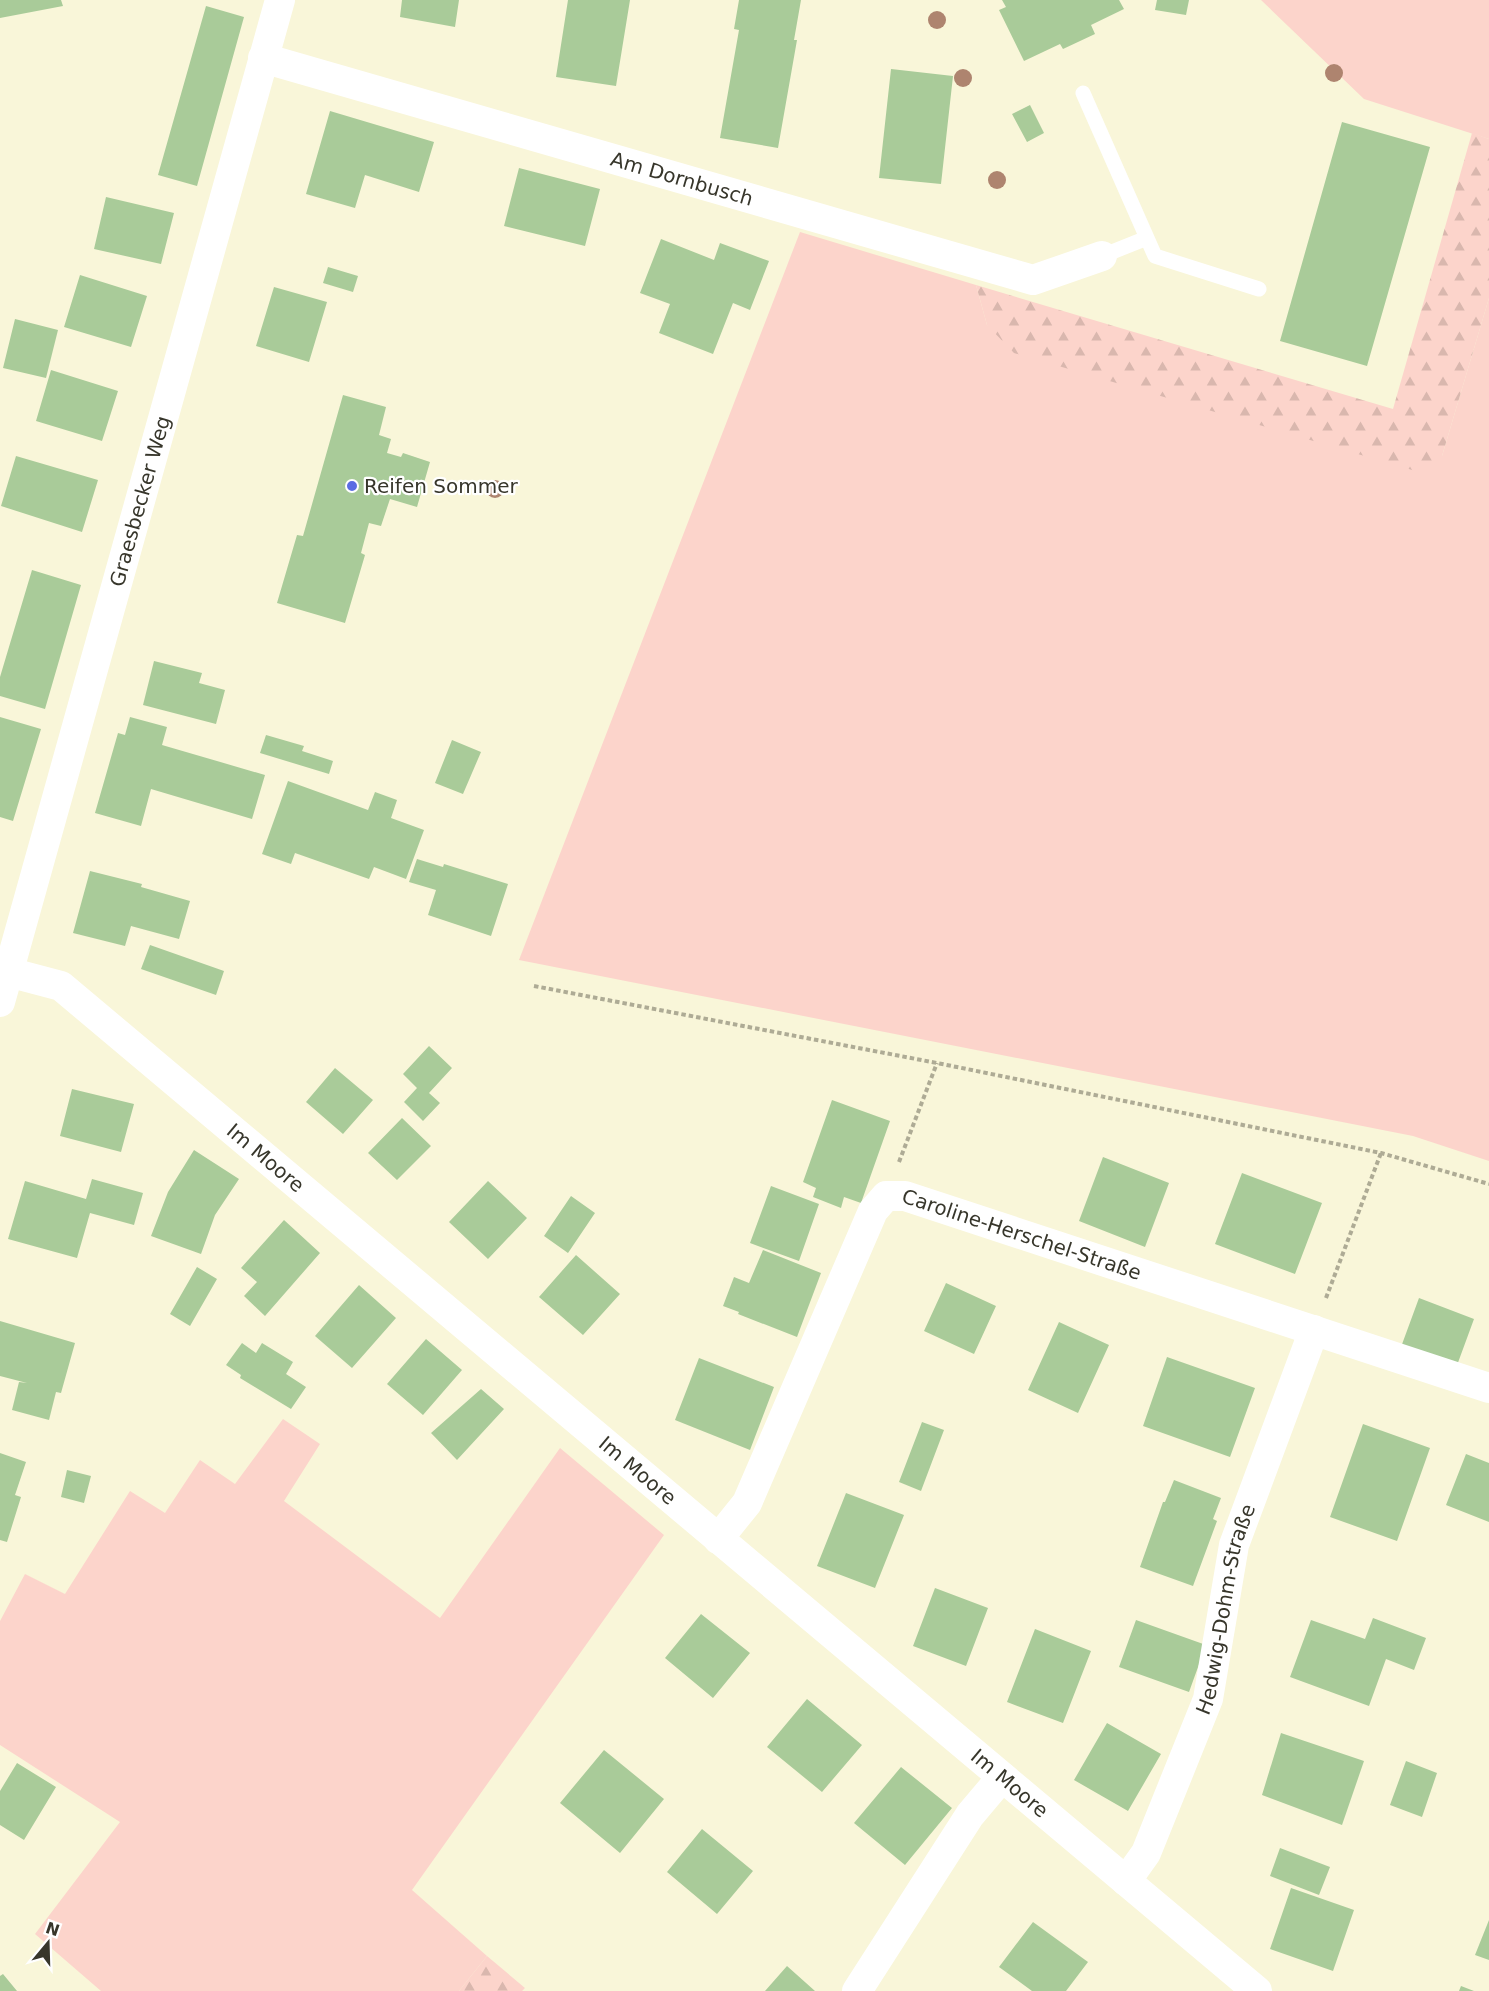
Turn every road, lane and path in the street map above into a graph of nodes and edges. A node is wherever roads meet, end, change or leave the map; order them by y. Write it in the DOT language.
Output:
graph roads {
  1 [pos="280,0"];
  2 [pos="262,58"];
  3 [pos="1083,93"];
  4 [pos="1147,238"];
  5 [pos="1102,256"];
  6 [pos="1259,289"];
  7 [pos="12,915"];
  8 [pos="8,972"];
  9 [pos="534,986"];
  10 [pos="0,1002"];
  11 [pos="937,1063"];
  12 [pos="1381,1153"];
  13 [pos="1489,1184"];
  14 [pos="886,1196"];
  15 [pos="1314,1330"];
  16 [pos="1489,1388"];
  17 [pos="718,1539"];
  18 [pos="1002,1777"];
  19 [pos="1126,1881"];
  20 [pos="857,1991"];
  21 [pos="1257,1991"];
  1 -- 2 [label="street, Graesbecker Weg"];
  2 -- 5 [label="street, Am Dornbusch"];
  2 -- 7 [label="street, Graesbecker Weg"];
  3 -- 4 [label="lane"];
  4 -- 5 [label="lane"];
  4 -- 6 [label="lane"];
  7 -- 8 [label="street, Graesbecker Weg"];
  8 -- 10 [label="street, Graesbecker Weg"];
  8 -- 17 [label="street, Im Moore"];
  9 -- 11 [label="path"];
  11 -- 12 [label="path"];
  11 -- 14 [label="path"];
  12 -- 13 [label="path"];
  12 -- 15 [label="path"];
  14 -- 15 [label="street, Caroline-Herschel-Straße"];
  14 -- 17 [label="street, Caroline-Herschel-Straße"];
  15 -- 16 [label="street, Caroline-Herschel-Straße"];
  15 -- 19 [label="street, Hedwig-Dohm-Straße"];
  17 -- 18 [label="street, Im Moore"];
  18 -- 19 [label="street, Im Moore"];
  18 -- 20 [label="street"];
  19 -- 21 [label="street, Im Moore"];
}
